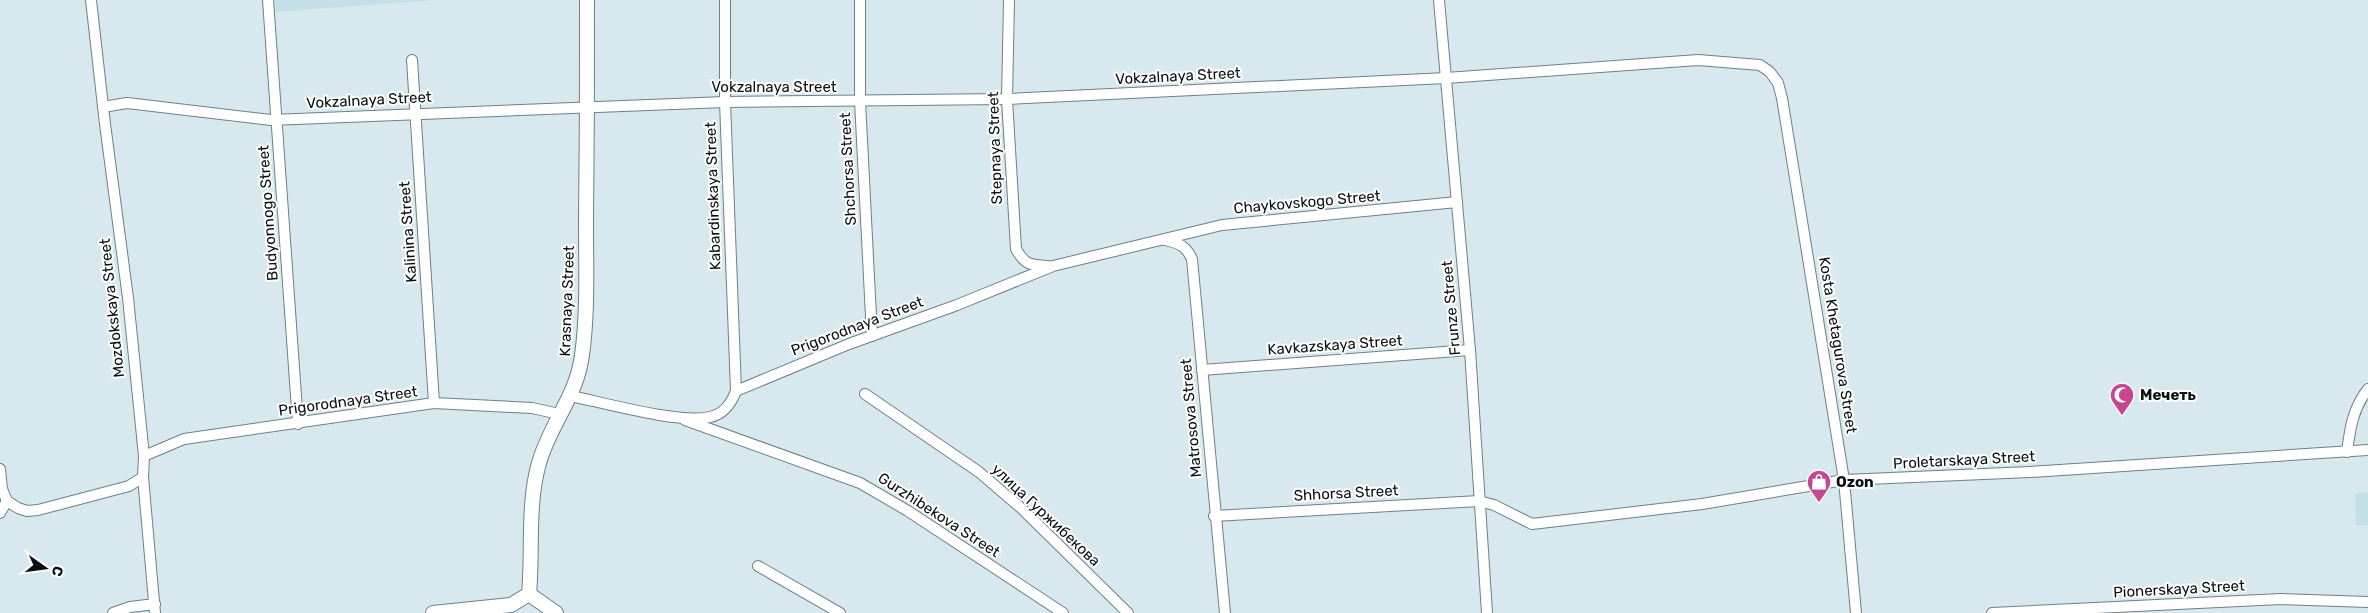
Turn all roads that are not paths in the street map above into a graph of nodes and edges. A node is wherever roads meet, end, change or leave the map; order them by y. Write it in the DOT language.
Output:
graph roads {
  1 [pos="91,0"];
  2 [pos="268,0"];
  3 [pos="587,0"];
  4 [pos="725,0"];
  5 [pos="860,0"];
  6 [pos="1008,0"];
  7 [pos="1439,0"];
  8 [pos="412,60"];
  9 [pos="1446,78"];
  10 [pos="1778,83"];
  11 [pos="1007,99"];
  12 [pos="725,102"];
  13 [pos="860,102"];
  14 [pos="587,106"];
  15 [pos="103,108"];
  16 [pos="416,113"];
  17 [pos="276,120"];
  18 [pos="1457,202"];
  19 [pos="1162,240"];
  20 [pos="1053,266"];
  21 [pos="872,336"];
  22 [pos="1470,350"];
  23 [pos="1202,370"];
  24 [pos="2368,389"];
  25 [pos="736,391"];
  26 [pos="865,394"];
  27 [pos="571,396"];
  28 [pos="434,403"];
  29 [pos="560,414"];
  30 [pos="678,417"];
  31 [pos="298,424"];
  32 [pos="2368,450"];
  33 [pos="2347,452"];
  34 [pos="144,456"];
  35 [pos="0,469"];
  36 [pos="143,477"];
  37 [pos="1844,480"];
  38 [pos="7,501"];
  39 [pos="1479,501"];
  40 [pos="0,513"];
  41 [pos="1214,516"];
  42 [pos="758,566"];
  43 [pos="530,594"];
  44 [pos="2368,602"];
  45 [pos="155,608"];
  46 [pos="113,613"];
  47 [pos="432,613"];
  48 [pos="556,613"];
  49 [pos="840,613"];
  50 [pos="1063,613"];
  51 [pos="1128,613"];
  52 [pos="1225,613"];
  53 [pos="1487,613"];
  54 [pos="1856,613"];
  55 [pos="1992,613"];
  1 -- 15 [label="street, Mozdokskaya Street"];
  2 -- 17 [label="street, Budyonnogo Street"];
  3 -- 14 [label="street, Krasnaya Street"];
  4 -- 12 [label="street, Kabardinskaya Street"];
  5 -- 13 [label="street, Shchorsa Street"];
  6 -- 11 [label="street, Stepnaya Street"];
  7 -- 9 [label="street, Frunze Street"];
  8 -- 16 [label="street, Kalinina Street"];
  9 -- 10 [label="street, Vokzalnaya Street"];
  9 -- 11 [label="street, Vokzalnaya Street"];
  9 -- 18 [label="street, Frunze Street"];
  10 -- 37 [label="street, Kosta Khetagurova Street"];
  11 -- 13 [label="street, Vokzalnaya Street"];
  11 -- 20 [label="street, Stepnaya Street"];
  12 -- 13 [label="street, Vokzalnaya Street"];
  12 -- 14 [label="street, Vokzalnaya Street"];
  12 -- 25 [label="street, Kabardinskaya Street"];
  13 -- 21 [label="street, Shchorsa Street"];
  14 -- 16 [label="street, Vokzalnaya Street"];
  14 -- 27 [label="street, Krasnaya Street"];
  15 -- 17 [label="street, Vokzalnaya Street"];
  15 -- 34 [label="street, Mozdokskaya Street"];
  16 -- 17 [label="street, Vokzalnaya Street"];
  16 -- 28 [label="street, Kalinina Street"];
  17 -- 31 [label="street, Budyonnogo Street"];
  18 -- 19 [label="street, Chaykovskogo Street"];
  18 -- 22 [label="street, Frunze Street"];
  19 -- 20 [label="street, Prigorodnaya Street"];
  19 -- 23 [label="street, Matrosova Street"];
  20 -- 21 [label="street, Prigorodnaya Street"];
  21 -- 25 [label="street, Prigorodnaya Street"];
  22 -- 23 [label="street, Kavkazskaya Street"];
  22 -- 39 [label="street, Frunze Street"];
  23 -- 41 [label="street, Matrosova Street"];
  24 -- 33 [label="street"];
  25 -- 30 [label="street"];
  26 -- 51 [label="street, улица Гуржибекова"];
  27 -- 29 [label="street, Krasnaya Street"];
  27 -- 30 [label="street"];
  28 -- 29 [label="street, Prigorodnaya Street"];
  28 -- 31 [label="street, Prigorodnaya Street"];
  29 -- 43 [label="street, Krasnaya Street"];
  30 -- 50 [label="street, Gurzhibekova Street"];
  31 -- 34 [label="street, Prigorodnaya Street"];
  32 -- 33 [label="street, Proletarskaya Street"];
  33 -- 37 [label="street, Proletarskaya Street"];
  34 -- 36 [label="street, Mozdokskaya Street"];
  35 -- 38 [label="street"];
  36 -- 38 [label="street"];
  36 -- 45 [label="street, Mozdokskaya Street"];
  37 -- 39 [label="street, Proletarskaya Street"];
  37 -- 54 [label="street, Kosta Khetagurova Street"];
  38 -- 40 [label="street"];
  39 -- 41 [label="street, Shhorsa Street"];
  39 -- 53 [label="street, Frunze Street"];
  41 -- 52 [label="street, Matrosova Street"];
  42 -- 49 [label="street"];
  43 -- 47 [label="street"];
  43 -- 48 [label="street"];
  44 -- 55 [label="street, Pionerskaya Street"];
  45 -- 46 [label="street"];
}
